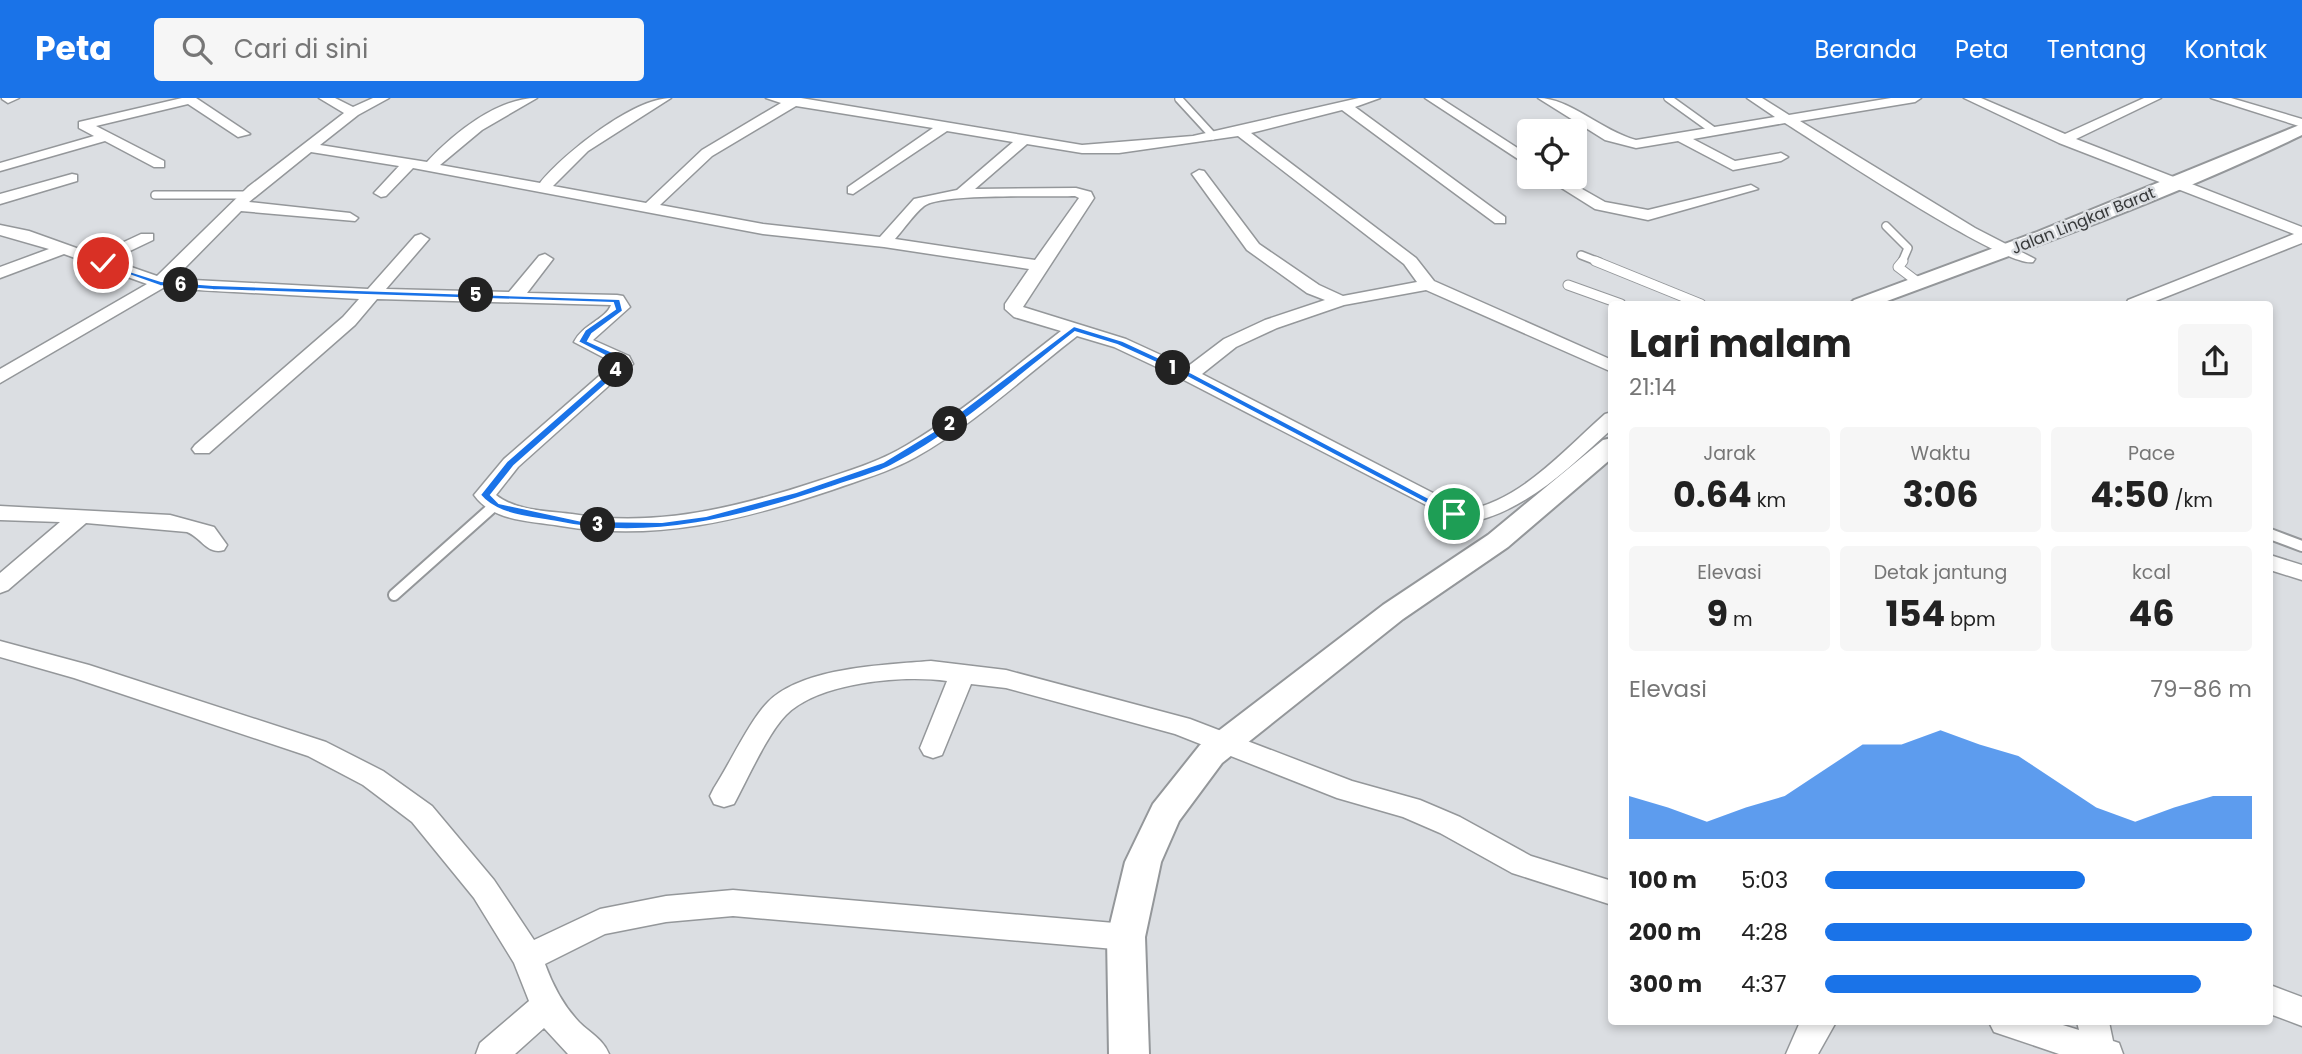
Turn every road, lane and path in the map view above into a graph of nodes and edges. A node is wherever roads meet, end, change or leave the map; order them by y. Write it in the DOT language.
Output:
graph roads {
  1 [pos="326,98"];
  2 [pos="383,98"];
  3 [pos="531,98"];
  4 [pos="665,98"];
  5 [pos="772,98"];
  6 [pos="1374,98"];
  7 [pos="1431,98"];
  8 [pos="1544,98"];
  9 [pos="1668,98"];
  10 [pos="1753,98"];
  11 [pos="1915,98"];
  12 [pos="1970,98"];
  13 [pos="2217,98"];
  14 [pos="195,99"];
  15 [pos="1178,99"];
  16 [pos="2142,99"];
  17 [pos="796,100"];
  18 [pos="165,101"];
  19 [pos="1345,106"];
  20 [pos="354,112"];
  21 [pos="1790,119"];
  22 [pos="2302,123"];
  23 [pos="945,126"];
  24 [pos="2302,129"];
  25 [pos="1241,131"];
  26 [pos="1714,131"];
  27 [pos="243,134"];
  28 [pos="1213,136"];
  29 [pos="1680,136"];
  30 [pos="104,137"];
  31 [pos="1025,139"];
  32 [pos="2064,139"];
  33 [pos="2302,145"];
  34 [pos="306,147"];
  35 [pos="1517,154"];
  36 [pos="1781,157"];
  37 [pos="159,164"];
  38 [pos="409,164"];
  39 [pos="0,167"];
  40 [pos="430,167"];
  41 [pos="1199,174"];
  42 [pos="72,178"];
  43 [pos="2189,185"];
  44 [pos="544,188"];
  45 [pos="1571,189"];
  46 [pos="1751,189"];
  47 [pos="853,190"];
  48 [pos="381,193"];
  49 [pos="961,194"];
  50 [pos="155,195"];
  51 [pos="0,199"];
  52 [pos="245,200"];
  53 [pos="649,208"];
  54 [pos="350,218"];
  55 [pos="1500,220"];
  56 [pos="2302,222"];
  57 [pos="1886,226"];
  58 [pos="0,230"];
  59 [pos="2302,234"];
  60 [pos="147,237"];
  61 [pos="421,239"];
  62 [pos="884,242"];
  63 [pos="60,250"];
  64 [pos="2008,251"];
  65 [pos="1581,255"];
  66 [pos="545,259"];
  67 [pos="2027,260"];
  68 [pos="95,261"];
  69 [pos="1039,266"];
  70 [pos="0,273"];
  71 [pos="160,283"];
  72 [pos="1919,283"];
  73 [pos="1428,285"];
  74 [pos="1567,285"];
  75 [pos="370,294"];
  76 [pos="515,296"];
  77 [pos="1340,301"];
  78 [pos="1612,301"];
  79 [pos="1695,301"];
  80 [pos="1869,301"];
  81 [pos="1916,301"];
  82 [pos="2141,301"];
  83 [pos="1074,329"];
  84 [pos="1608,365"];
  85 [pos="1189,374"];
  86 [pos="0,377"];
  87 [pos="1608,421"];
  88 [pos="1608,448"];
  89 [pos="202,449"];
  90 [pos="495,505"];
  91 [pos="0,513"];
  92 [pos="79,517"];
  93 [pos="2273,535"];
  94 [pos="216,545"];
  95 [pos="2302,546"];
  96 [pos="2273,563"];
  97 [pos="2302,573"];
  98 [pos="0,585"];
  99 [pos="394,595"];
  100 [pos="0,649"];
  101 [pos="962,674"];
  102 [pos="1226,741"];
  103 [pos="933,748"];
  104 [pos="724,796"];
  105 [pos="1608,892"];
  106 [pos="1126,937"];
  107 [pos="528,958"];
  108 [pos="2273,1000"];
  109 [pos="545,1007"];
  110 [pos="2302,1012"];
  111 [pos="1816,1025"];
  112 [pos="2019,1025"];
  113 [pos="2100,1043"];
  114 [pos="492,1054"];
  115 [pos="593,1054"];
  116 [pos="1129,1054"];
  117 [pos="1802,1054"];
  1 -- 20 [label="street"];
  2 -- 20 [label="street"];
  3 -- 40 [label="street"];
  4 -- 44 [label="street"];
  5 -- 17 [label="street"];
  6 -- 19 [label="street"];
  7 -- 35 [label="street"];
  8 -- 29 [label="street"];
  9 -- 26 [label="lane"];
  10 -- 21 [label="street"];
  11 -- 21 [label="street"];
  12 -- 32 [label="street"];
  13 -- 22 [label="street"];
  14 -- 18 [label="street"];
  14 -- 27 [label="street"];
  15 -- 28 [label="lane"];
  16 -- 32 [label="street"];
  17 -- 23 [label="street"];
  17 -- 53 [label="street"];
  18 -- 30 [label="street"];
  19 -- 25 [label="street"];
  19 -- 55 [label="street"];
  20 -- 34 [label="street"];
  21 -- 26 [label="street"];
  21 -- 64 [label="street"];
  23 -- 31 [label="street"];
  23 -- 47 [label="street"];
  24 -- 43 [label="street, Jalan Lingkar Barat"];
  25 -- 28 [label="street"];
  25 -- 73 [label="street"];
  26 -- 29 [label="street"];
  28 -- 31 [label="street"];
  29 -- 36 [label="street"];
  30 -- 37 [label="street"];
  30 -- 39 [label="street"];
  31 -- 49 [label="street"];
  32 -- 43 [label="street"];
  33 -- 43 [label="street, Jalan Lingkar Barat"];
  34 -- 38 [label="street"];
  34 -- 52 [label="street"];
  38 -- 40 [label="street"];
  38 -- 48 [label="street"];
  40 -- 44 [label="street"];
  41 -- 77 [label="street"];
  42 -- 51 [label="street"];
  43 -- 56 [label="street"];
  43 -- 59 [label="street"];
  43 -- 64 [label="street, Jalan Lingkar Barat"];
  43 -- 67 [label="street, Jalan Lingkar Barat"];
  44 -- 53 [label="street"];
  45 -- 46 [label="street"];
  49 -- 62 [label="street"];
  49 -- 69 [label="street"];
  50 -- 52 [label="lane"];
  52 -- 54 [label="street"];
  52 -- 71 [label="street"];
  53 -- 62 [label="street"];
  57 -- 72 [label="lane"];
  58 -- 63 [label="street"];
  59 -- 82 [label="street"];
  60 -- 68 [label="street"];
  61 -- 75 [label="street"];
  62 -- 69 [label="street"];
  63 -- 68 [label="street"];
  63 -- 70 [label="street"];
  64 -- 67 [label="street"];
  64 -- 72 [label="street, Jalan Lingkar Barat"];
  65 -- 79 [label="lane"];
  66 -- 76 [label="street"];
  67 -- 81 [label="street, Jalan Lingkar Barat"];
  68 -- 71 [label="street"];
  69 -- 83 [label="street"];
  71 -- 75 [label="street"];
  71 -- 86 [label="street"];
  72 -- 80 [label="street, Jalan Lingkar Barat"];
  73 -- 77 [label="street"];
  73 -- 84 [label="street"];
  74 -- 78 [label="lane"];
  75 -- 76 [label="street"];
  75 -- 89 [label="street"];
  76 -- 90 [label="street"];
  77 -- 85 [label="street"];
  83 -- 85 [label="street"];
  83 -- 90 [label="street"];
  85 -- 87 [label="street"];
  88 -- 102 [label="street"];
  90 -- 99 [label="lane"];
  91 -- 92 [label="street"];
  92 -- 94 [label="street"];
  92 -- 98 [label="street"];
  93 -- 95 [label="lane"];
  96 -- 97 [label="street"];
  100 -- 107 [label="street"];
  101 -- 102 [label="street"];
  101 -- 103 [label="street"];
  101 -- 104 [label="street"];
  102 -- 105 [label="street"];
  102 -- 106 [label="street"];
  106 -- 107 [label="street"];
  106 -- 116 [label="street"];
  107 -- 109 [label="street"];
  108 -- 110 [label="street"];
  109 -- 114 [label="street"];
  109 -- 115 [label="street"];
  111 -- 117 [label="street"];
  112 -- 113 [label="street"];
}
